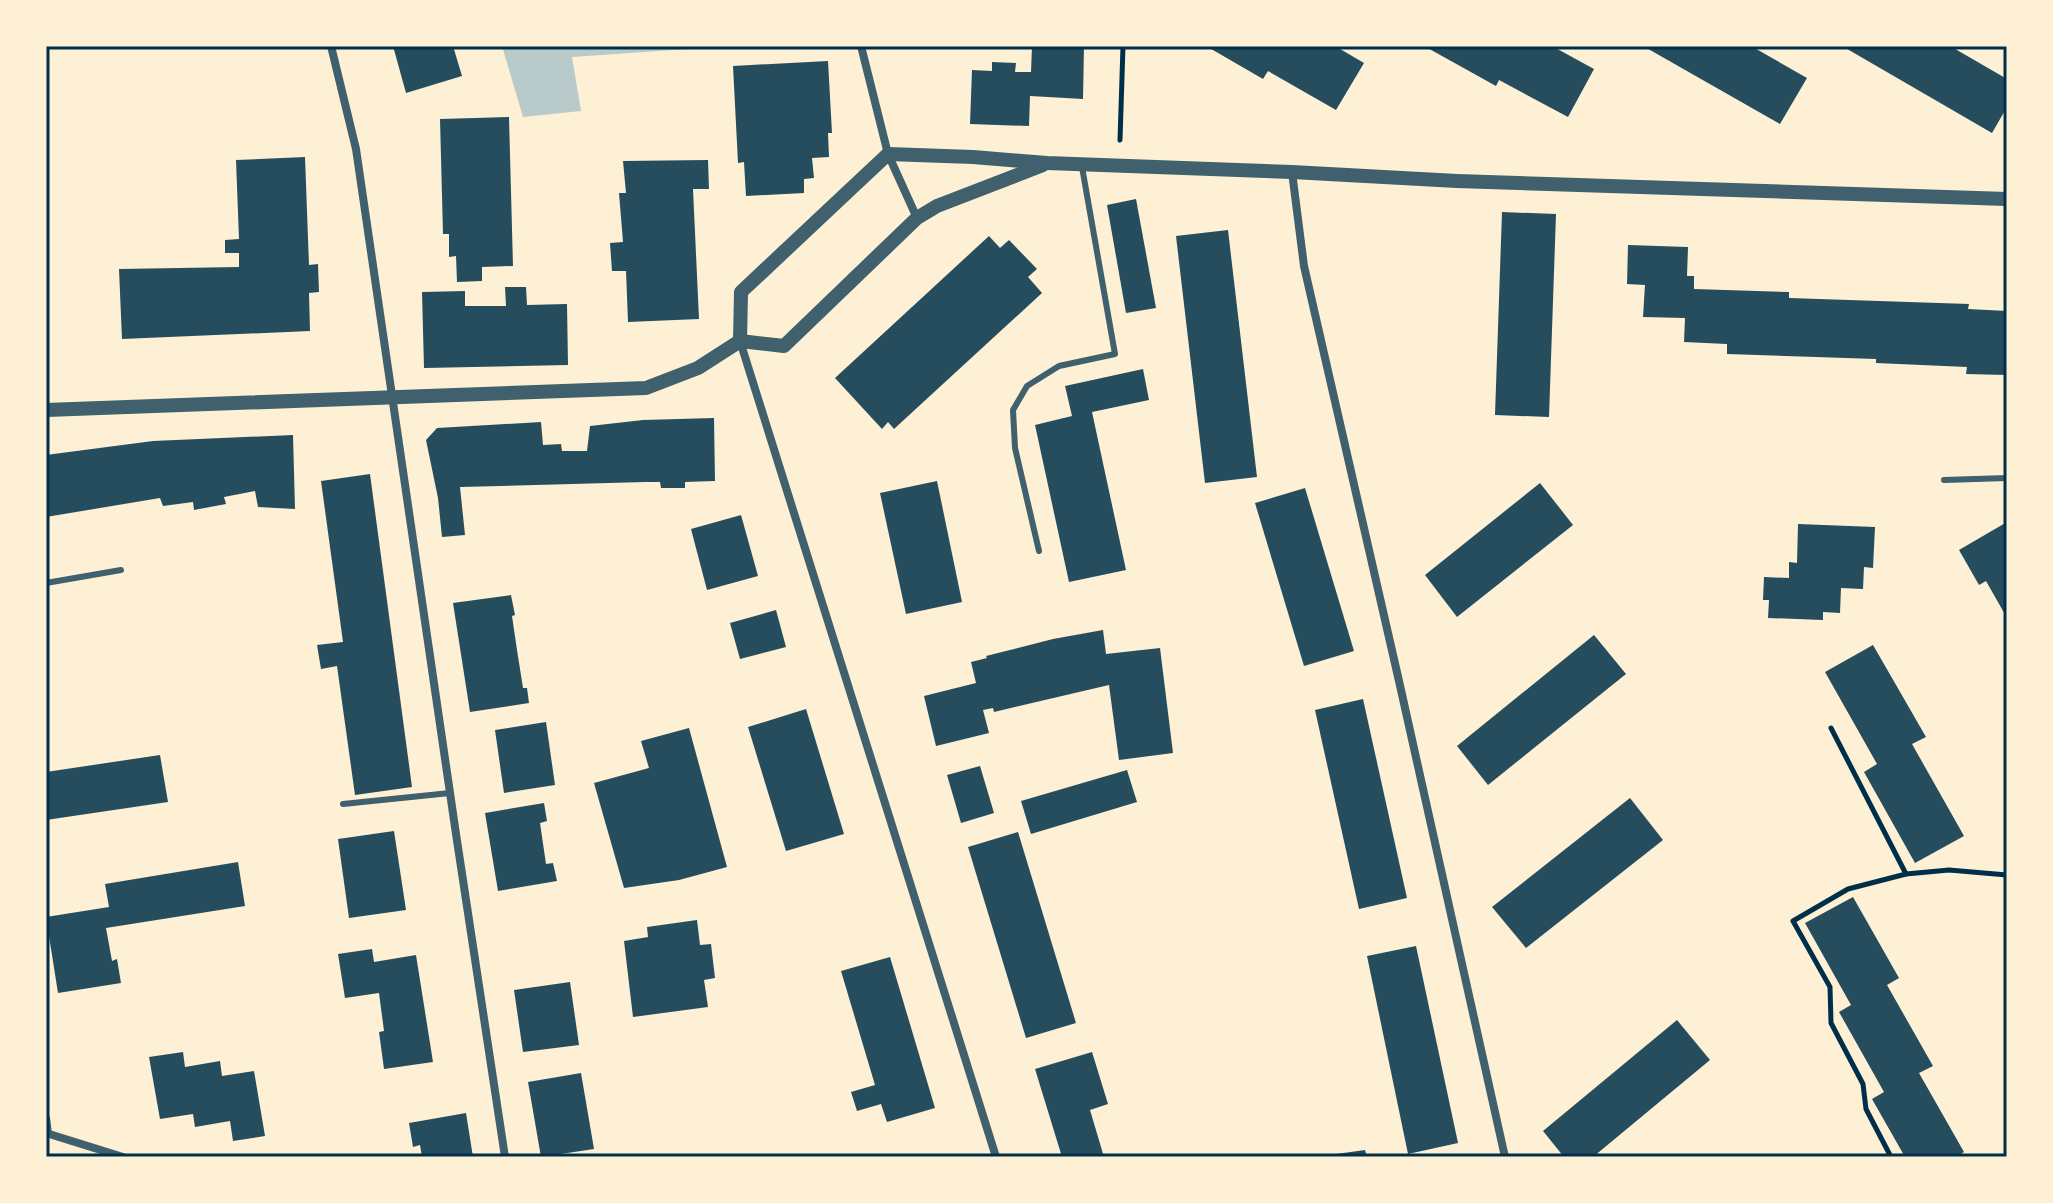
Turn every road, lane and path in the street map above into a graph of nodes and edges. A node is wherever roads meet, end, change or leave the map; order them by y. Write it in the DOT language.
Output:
graph roads {
  1 [pos="331,46"];
  2 [pos="861,46"];
  3 [pos="1123,46"];
  4 [pos="888,154"];
  5 [pos="1047,163"];
  6 [pos="1082,163"];
  7 [pos="1119,165"];
  8 [pos="1292,172"];
  9 [pos="2007,199"];
  10 [pos="917,218"];
  11 [pos="740,341"];
  12 [pos="392,398"];
  13 [pos="46,410"];
  14 [pos="2007,478"];
  15 [pos="1944,480"];
  16 [pos="1039,551"];
  17 [pos="121,570"];
  18 [pos="46,583"];
  19 [pos="1831,728"];
  20 [pos="450,793"];
  21 [pos="343,804"];
  22 [pos="1906,874"];
  23 [pos="2007,875"];
  24 [pos="46,1118"];
  25 [pos="47,1134"];
  26 [pos="123,1157"];
  27 [pos="505,1157"];
  28 [pos="996,1157"];
  29 [pos="1505,1157"];
  30 [pos="1891,1157"];
  1 -- 12 [label="street"];
  2 -- 4 [label="street"];
  3 -- 7 [label="path"];
  4 -- 5 [label="street"];
  4 -- 10 [label="street"];
  4 -- 11 [label="street"];
  5 -- 6 [label="street"];
  5 -- 10 [label="street"];
  6 -- 7 [label="street"];
  6 -- 16 [label="lane"];
  7 -- 8 [label="street"];
  8 -- 9 [label="street"];
  8 -- 29 [label="street"];
  10 -- 11 [label="street"];
  11 -- 12 [label="street"];
  11 -- 28 [label="street"];
  12 -- 13 [label="street"];
  12 -- 20 [label="street"];
  14 -- 15 [label="lane"];
  17 -- 18 [label="lane"];
  19 -- 22 [label="path"];
  20 -- 21 [label="lane"];
  20 -- 27 [label="street"];
  22 -- 23 [label="path"];
  22 -- 30 [label="path"];
  24 -- 25 [label="street"];
  25 -- 26 [label="street"];
}
